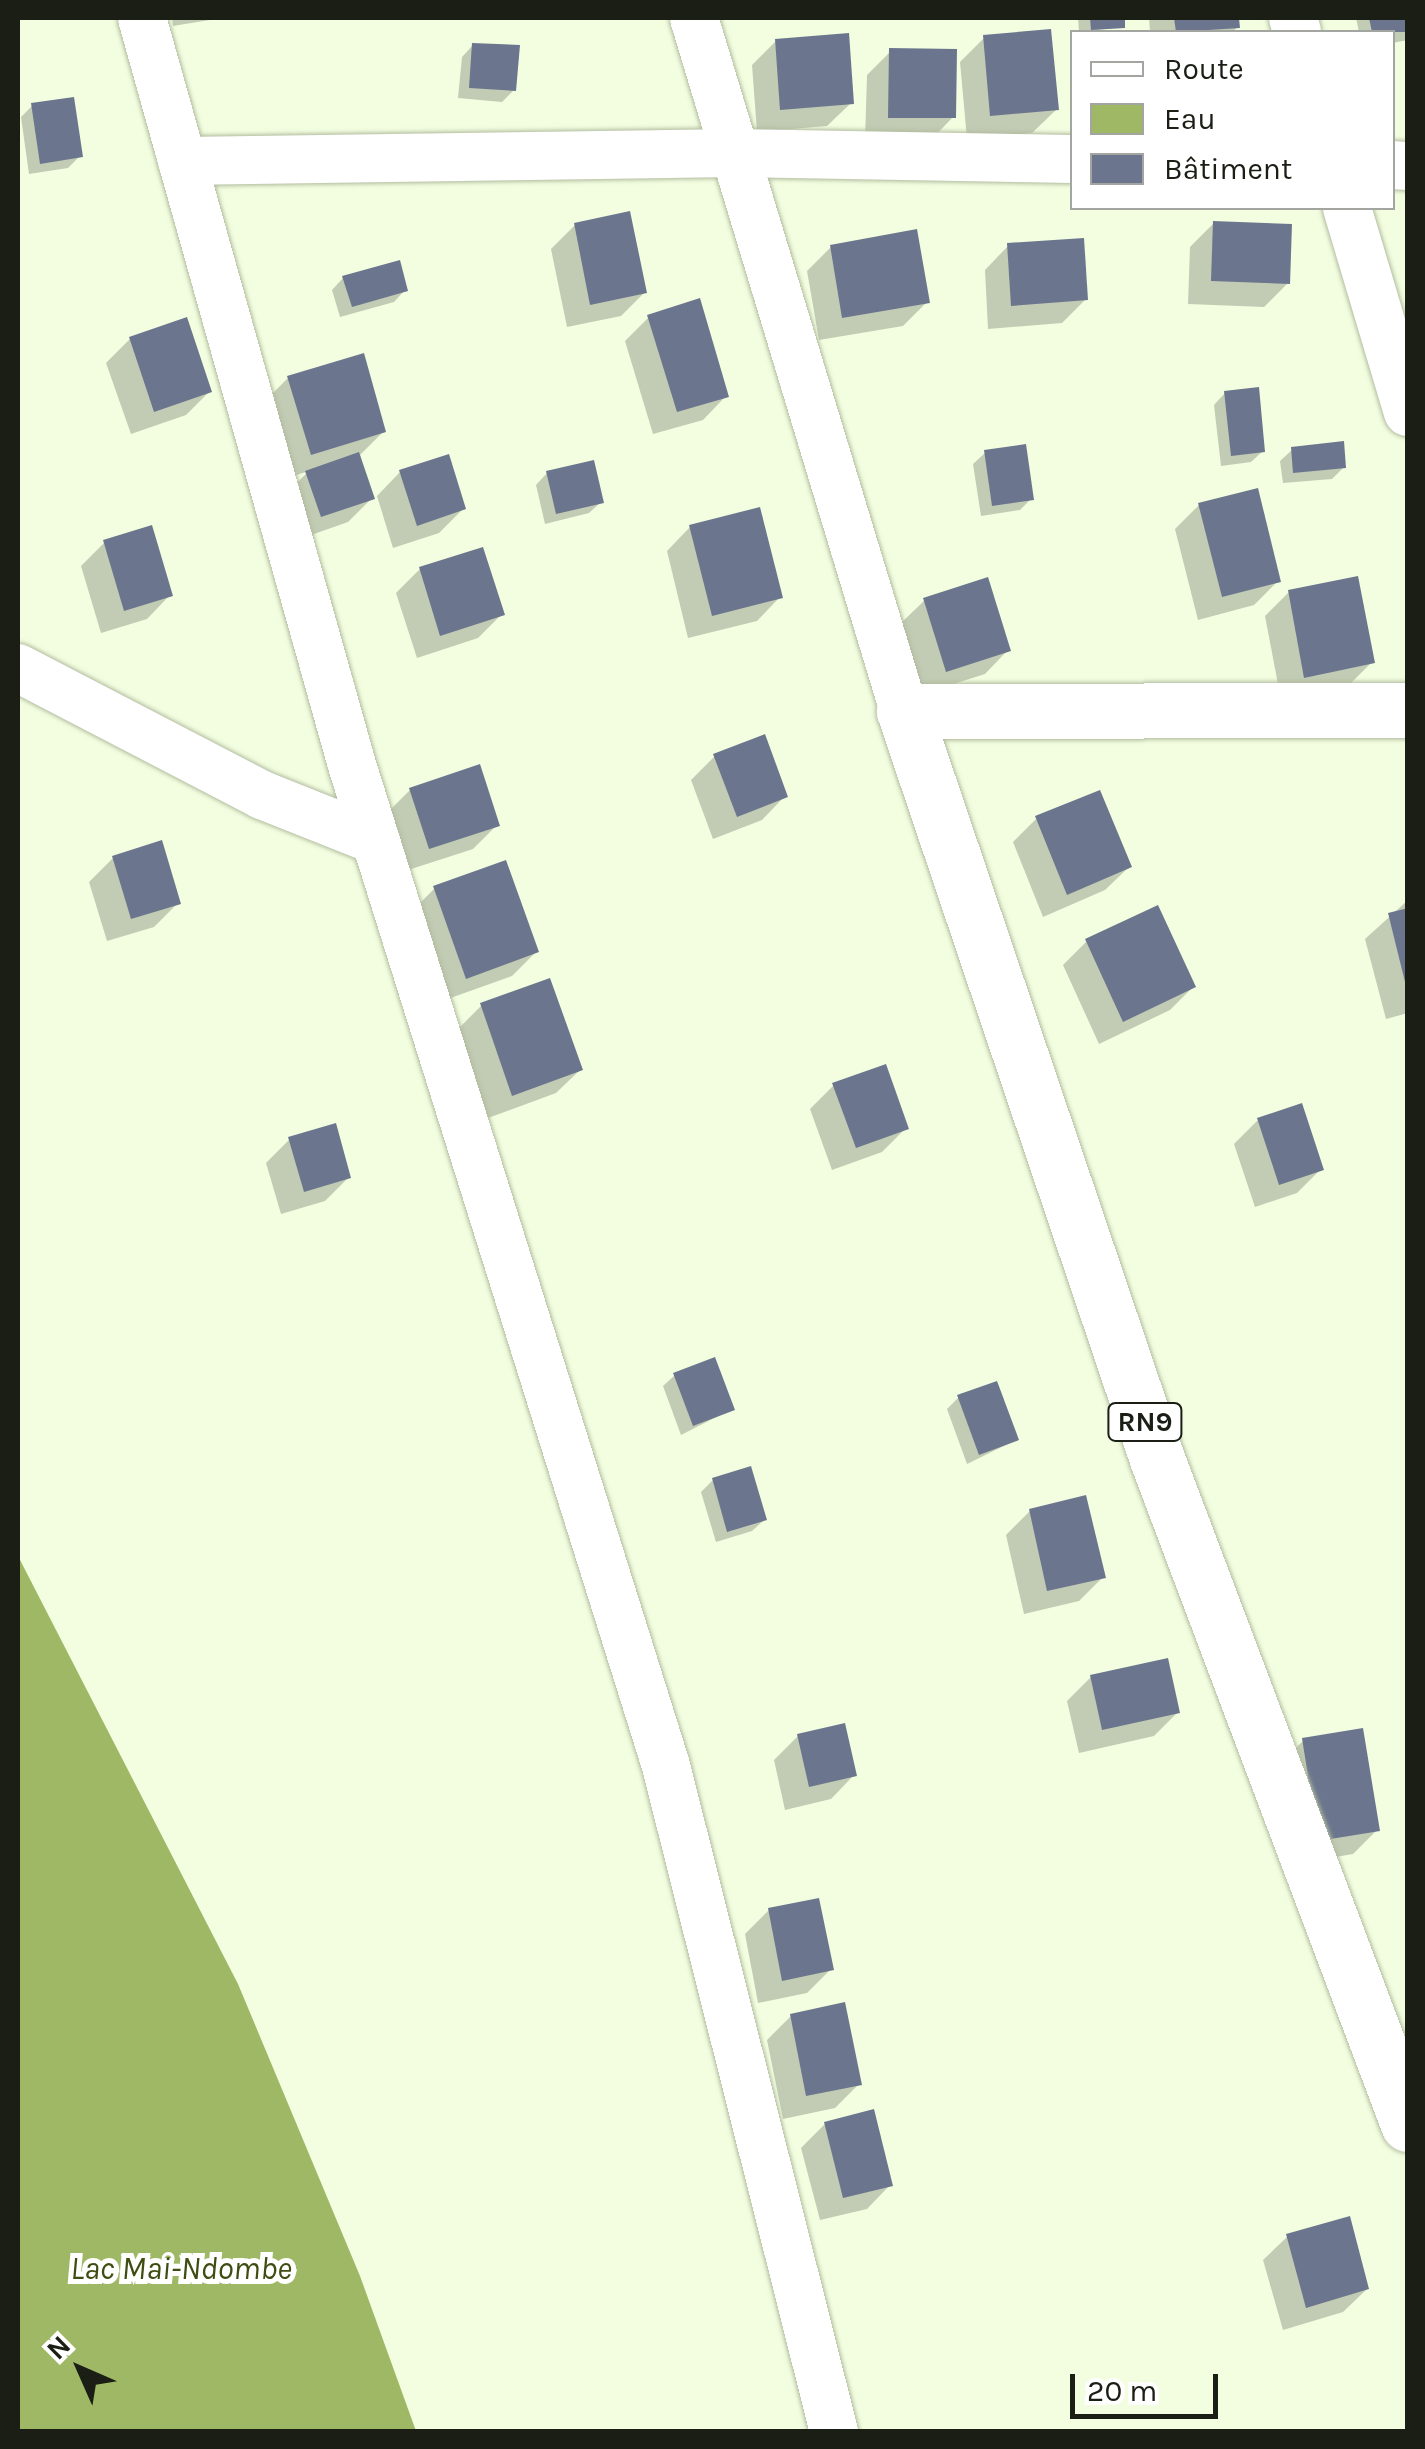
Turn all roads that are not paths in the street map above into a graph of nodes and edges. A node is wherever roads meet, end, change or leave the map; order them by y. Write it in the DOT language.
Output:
graph roads {
  1 [pos="142,18"];
  2 [pos="694,18"];
  3 [pos="735,154"];
  4 [pos="1070,160"];
  5 [pos="182,162"];
  6 [pos="1348,210"];
  7 [pos="1408,412"];
  8 [pos="18,668"];
  9 [pos="1408,710"];
  10 [pos="904,711"];
  11 [pos="376,840"];
  12 [pos="1408,2124"];
  13 [pos="834,2432"];
  1 -- 5 [label="street"];
  2 -- 3 [label="street"];
  3 -- 4 [label="street"];
  3 -- 5 [label="street"];
  3 -- 10 [label="street"];
  5 -- 11 [label="street"];
  6 -- 7 [label="street"];
  8 -- 11 [label="street"];
  9 -- 10 [label="main road"];
  10 -- 12 [label="main road, RN9"];
  11 -- 13 [label="street"];
}
